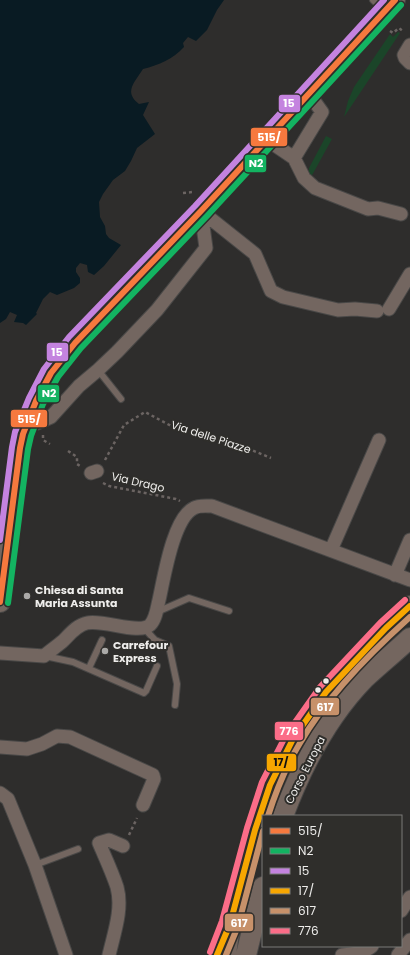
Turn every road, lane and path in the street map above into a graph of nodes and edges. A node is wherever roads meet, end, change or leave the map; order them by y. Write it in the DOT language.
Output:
graph roads {
  1 [pos="384,4"];
  2 [pos="410,45"];
  3 [pos="410,63"];
  4 [pos="309,94"];
  5 [pos="266,139"];
  6 [pos="294,158"];
  7 [pos="201,211"];
  8 [pos="401,214"];
  9 [pos="410,274"];
  10 [pos="98,370"];
  11 [pos="121,399"];
  12 [pos="28,421"];
  13 [pos="379,440"];
  14 [pos="68,451"];
  15 [pos="271,458"];
  16 [pos="104,460"];
  17 [pos="192,508"];
  18 [pos="410,540"];
  19 [pos="330,550"];
  20 [pos="395,575"];
  21 [pos="410,580"];
  22 [pos="0,602"];
  23 [pos="410,606"];
  24 [pos="229,611"];
  25 [pos="156,612"];
  26 [pos="144,628"];
  27 [pos="410,638"];
  28 [pos="102,640"];
  29 [pos="0,653"];
  30 [pos="44,656"];
  31 [pos="157,666"];
  32 [pos="89,668"];
  33 [pos="175,705"];
  34 [pos="0,747"];
  35 [pos="0,793"];
  36 [pos="144,805"];
  37 [pos="283,815"];
  38 [pos="124,846"];
  39 [pos="78,849"];
  40 [pos="35,865"];
  41 [pos="262,891"];
  42 [pos="410,897"];
  43 [pos="402,910"];
  44 [pos="230,924"];
  45 [pos="410,940"];
  46 [pos="371,947"];
  47 [pos="66,955"];
  48 [pos="109,955"];
  49 [pos="217,955"];
  50 [pos="226,955"];
  51 [pos="246,955"];
  52 [pos="342,955"];
  53 [pos="398,955"];
  1 -- 4 [label="main road"];
  2 -- 3 [label="street"];
  4 -- 5 [label="main road"];
  4 -- 6 [label="street"];
  5 -- 6 [label="street"];
  5 -- 7 [label="main road"];
  6 -- 8 [label="street"];
  7 -- 9 [label="street"];
  7 -- 10 [label="street"];
  7 -- 12 [label="main road"];
  10 -- 11 [label="lane"];
  10 -- 12 [label="street"];
  12 -- 22 [label="main road"];
  13 -- 19 [label="street"];
  14 -- 17 [label="path, Via Drago"];
  15 -- 16 [label="path, Via delle Piazze"];
  17 -- 19 [label="street"];
  17 -- 25 [label="street"];
  18 -- 20 [label="street"];
  19 -- 20 [label="street"];
  20 -- 21 [label="street"];
  23 -- 44 [label="main road, Corso Europa"];
  24 -- 25 [label="lane"];
  25 -- 26 [label="street"];
  26 -- 30 [label="street"];
  26 -- 33 [label="lane"];
  27 -- 37 [label="main road, Corso Europa"];
  28 -- 32 [label="lane"];
  29 -- 30 [label="street"];
  30 -- 32 [label="lane"];
  31 -- 32 [label="lane"];
  34 -- 36 [label="street"];
  35 -- 40 [label="street"];
  36 -- 38 [label="path"];
  38 -- 48 [label="street"];
  39 -- 40 [label="lane"];
  40 -- 47 [label="street"];
  41 -- 51 [label="main road"];
  42 -- 43 [label="street"];
  44 -- 49 [label="main road"];
  44 -- 50 [label="main road, Corso Europa"];
  45 -- 53 [label="street"];
  46 -- 52 [label="street"];
}
